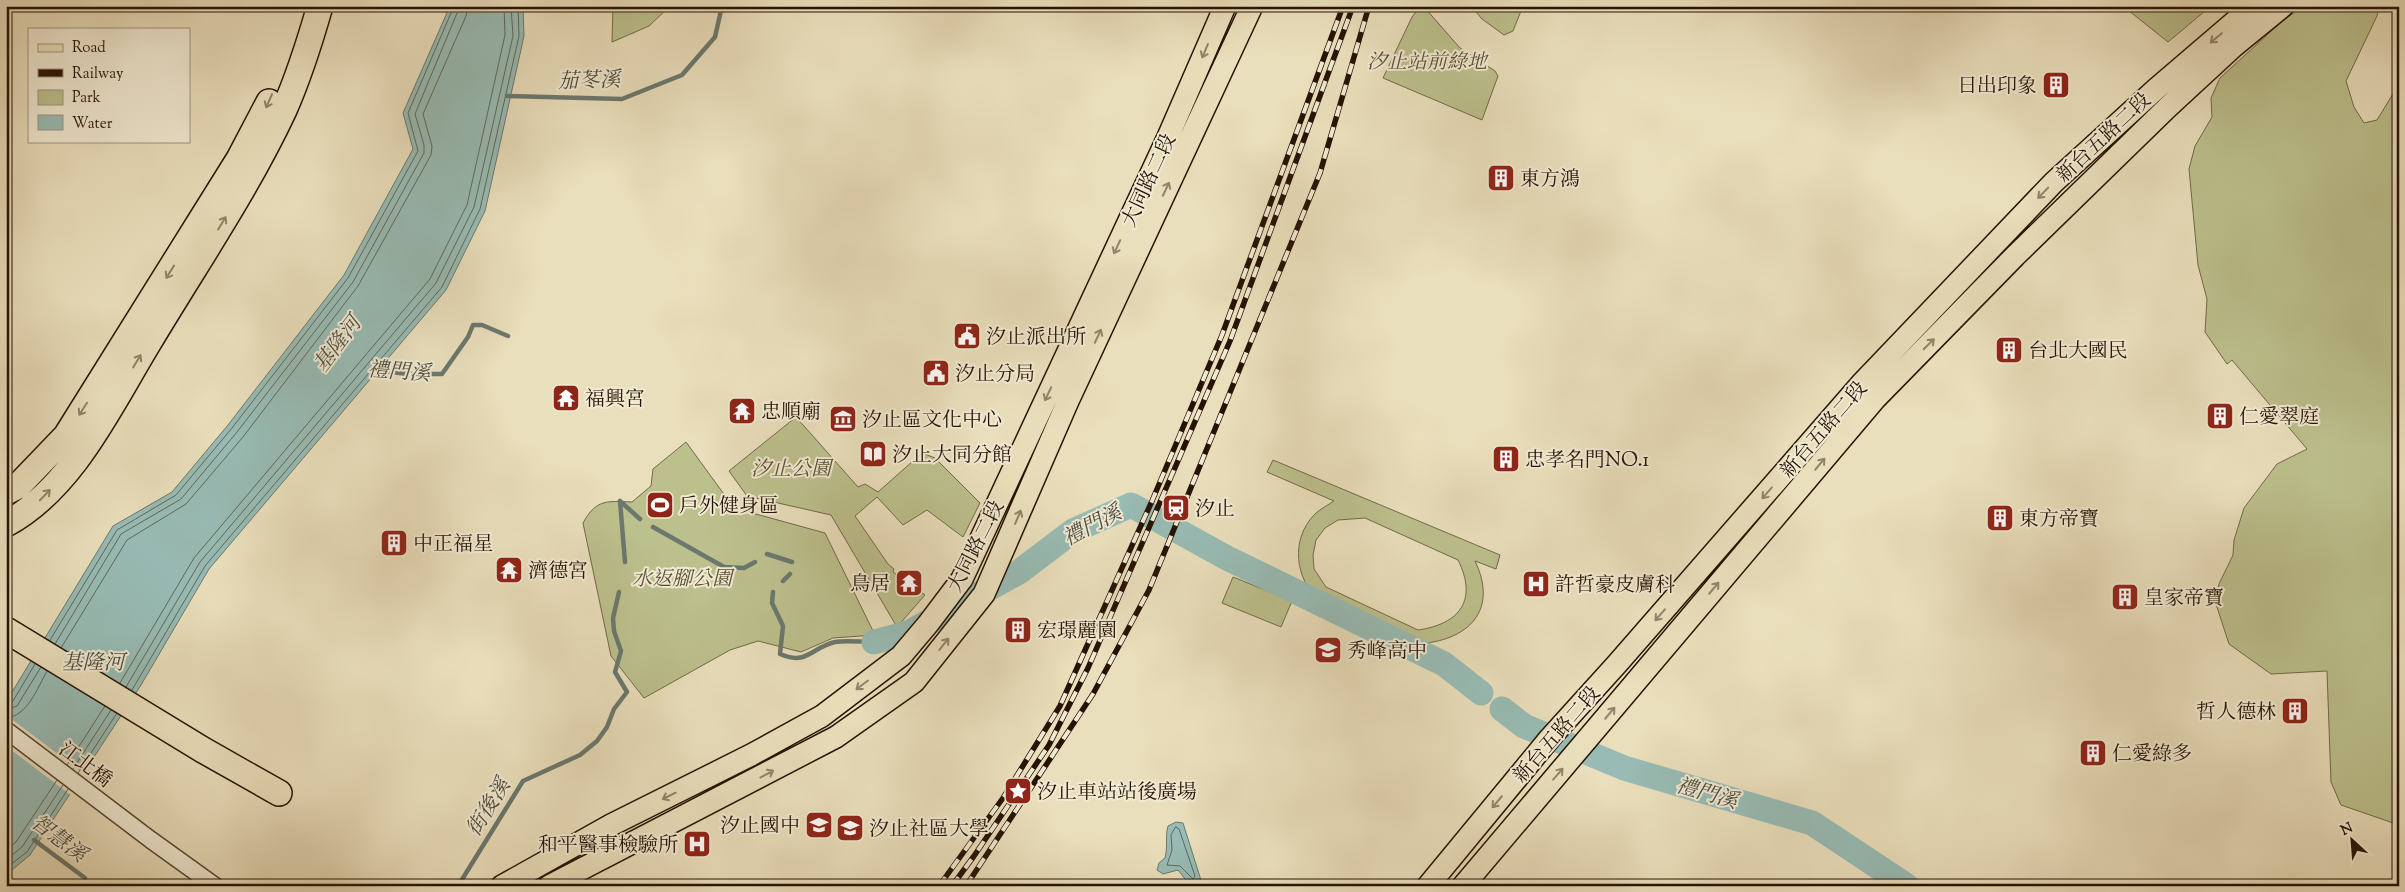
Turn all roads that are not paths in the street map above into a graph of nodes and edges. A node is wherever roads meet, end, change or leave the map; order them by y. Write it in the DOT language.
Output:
graph roads {
  1 [pos="303,6"];
  2 [pos="320,6"];
  3 [pos="1225,6"];
  4 [pos="1252,6"];
  5 [pos="2253,6"];
  6 [pos="2283,6"];
  7 [pos="6,492"];
  8 [pos="6,524"];
  9 [pos="962,579"];
  10 [pos="984,594"];
  11 [pos="6,630"];
  12 [pos="6,730"];
  13 [pos="713,774"];
  14 [pos="279,793"];
  15 [pos="724,796"];
  16 [pos="216,886"];
  17 [pos="502,886"];
  18 [pos="549,886"];
  19 [pos="1428,886"];
  20 [pos="1463,886"];
  1 -- 7 [label="highway, one-way"];
  8 -- 2 [label="highway, one-way"];
  3 -- 9 [label="main road, 大同路二段, one-way"];
  10 -- 4 [label="main road, 大同路二段, one-way"];
  5 -- 19 [label="main road, 新台五路二段, one-way"];
  20 -- 6 [label="main road, 新台五路二段, one-way"];
  9 -- 10 [label="main road"];
  9 -- 13 [label="main road, 大同路二段, one-way"];
  15 -- 10 [label="main road, 大同路二段, one-way"];
  11 -- 14 [label="highway"];
  12 -- 16 [label="street, 江北橋"];
  13 -- 15 [label="main road"];
  13 -- 17 [label="main road, 大同路二段, one-way"];
  15 -- 18 [label="main road, 大同路二段"];
}
